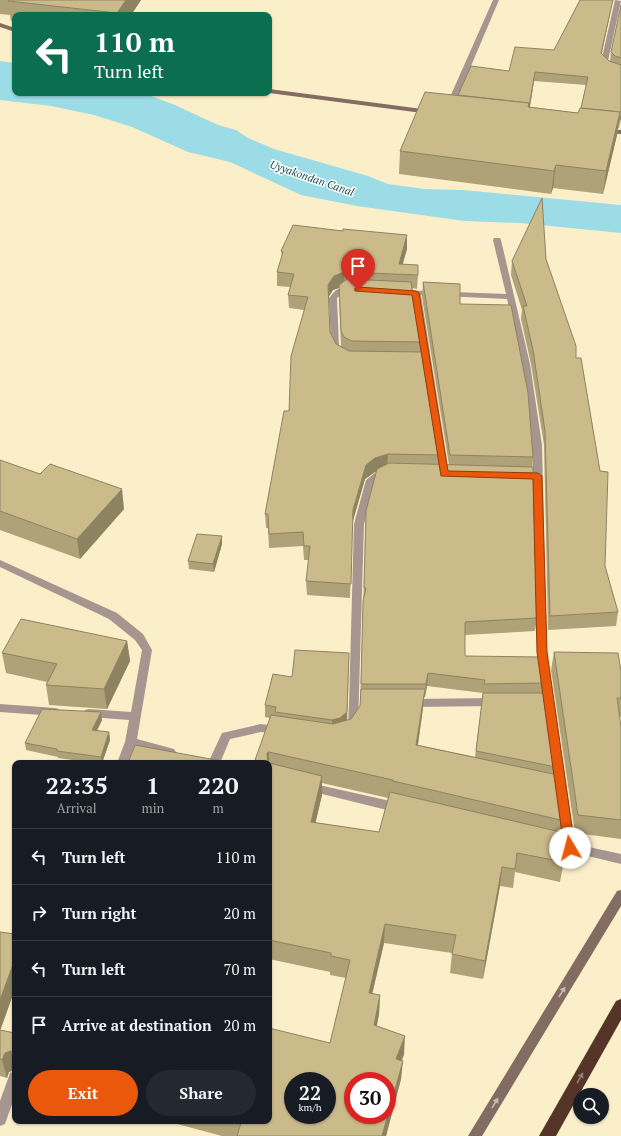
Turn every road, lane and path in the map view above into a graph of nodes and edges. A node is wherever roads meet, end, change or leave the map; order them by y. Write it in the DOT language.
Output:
graph roads {
  1 [pos="496,0"];
  2 [pos="618,0"];
  3 [pos="613,21"];
  4 [pos="621,22"];
  5 [pos="0,25"];
  6 [pos="12,29"];
  7 [pos="621,70"];
  8 [pos="272,91"];
  9 [pos="597,130"];
  10 [pos="621,132"];
  11 [pos="497,240"];
  12 [pos="358,290"];
  13 [pos="394,292"];
  14 [pos="416,293"];
  15 [pos="511,297"];
  16 [pos="344,357"];
  17 [pos="394,473"];
  18 [pos="444,474"];
  19 [pos="0,563"];
  20 [pos="502,702"];
  21 [pos="401,703"];
  22 [pos="0,708"];
  23 [pos="63,712"];
  24 [pos="79,713"];
  25 [pos="135,716"];
  26 [pos="291,731"];
  27 [pos="345,735"];
  28 [pos="131,742"];
  29 [pos="182,755"];
  30 [pos="124,760"];
  31 [pos="211,760"];
  32 [pos="300,784"];
  33 [pos="546,786"];
  34 [pos="561,789"];
  35 [pos="407,810"];
  36 [pos="555,844"];
  37 [pos="570,848"];
  38 [pos="621,859"];
  39 [pos="621,895"];
  40 [pos="621,1006"];
  41 [pos="12,1086"];
  42 [pos="0,1120"];
  43 [pos="474,1136"];
  44 [pos="547,1136"];
  1 -- 8 [label="street"];
  2 -- 3 [label="street"];
  3 -- 4 [label="street"];
  3 -- 7 [label="street"];
  5 -- 6 [label="street"];
  9 -- 10 [label="street"];
  11 -- 15 [label="street"];
  12 -- 16 [label="street"];
  13 -- 14 [label="street"];
  14 -- 15 [label="street"];
  14 -- 18 [label="street"];
  15 -- 34 [label="street"];
  17 -- 27 [label="street"];
  19 -- 25 [label="street"];
  20 -- 21 [label="street"];
  22 -- 23 [label="street"];
  24 -- 25 [label="street"];
  25 -- 28 [label="street"];
  26 -- 31 [label="street"];
  28 -- 29 [label="street"];
  28 -- 30 [label="street"];
  32 -- 35 [label="street"];
  33 -- 34 [label="street"];
  34 -- 37 [label="street"];
  36 -- 37 [label="street"];
  37 -- 38 [label="street"];
  43 -- 39 [label="street, one-way"];
  44 -- 40 [label="highway, one-way"];
  41 -- 42 [label="street"];
}
